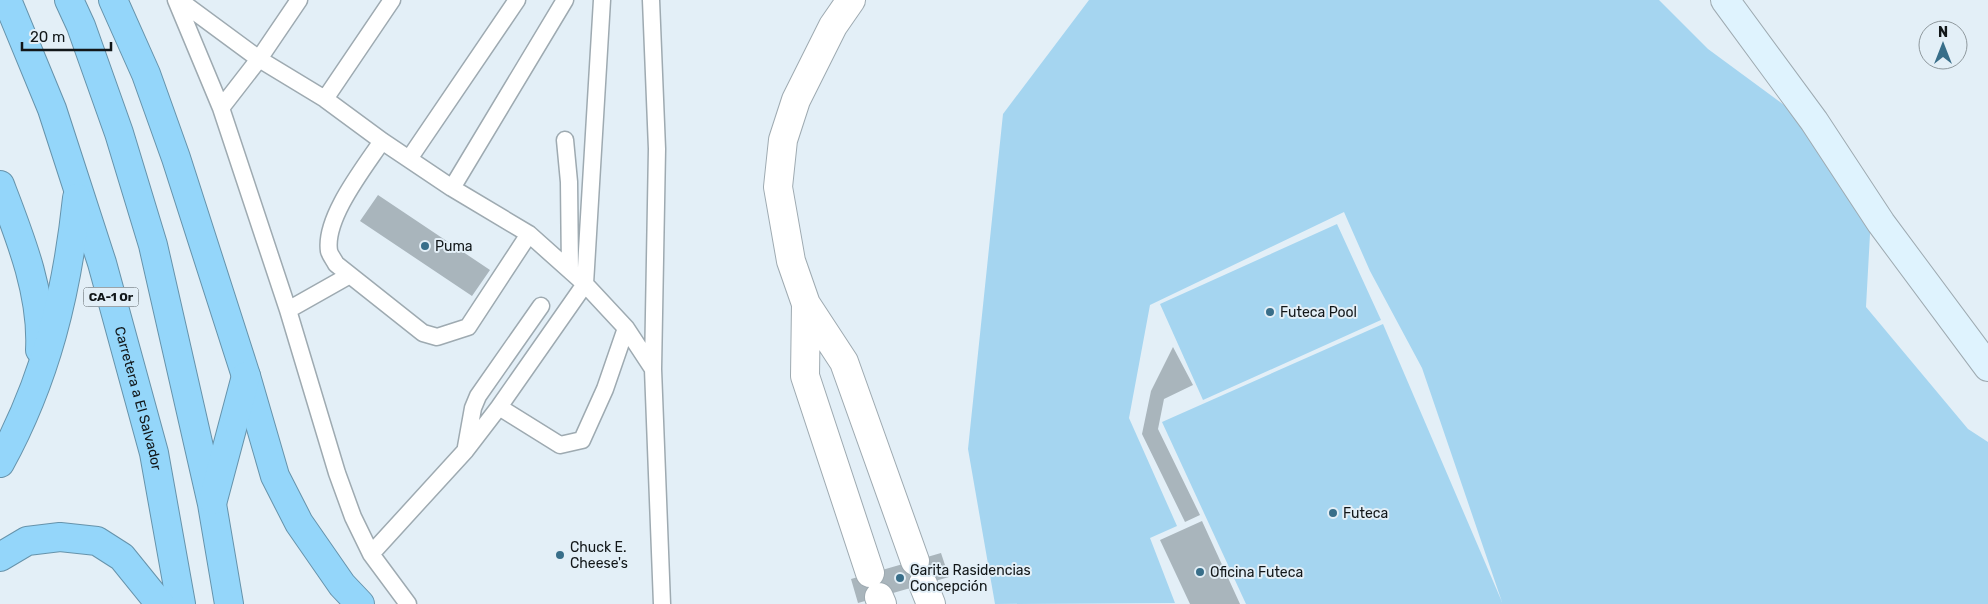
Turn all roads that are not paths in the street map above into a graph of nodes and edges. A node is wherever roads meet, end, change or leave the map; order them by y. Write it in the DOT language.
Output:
graph roads {
  1 [pos="7,0"];
  2 [pos="69,0"];
  3 [pos="113,0"];
  4 [pos="177,0"];
  5 [pos="299,0"];
  6 [pos="392,0"];
  7 [pos="517,0"];
  8 [pos="565,0"];
  9 [pos="602,0"];
  10 [pos="650,0"];
  11 [pos="851,0"];
  12 [pos="1725,0"];
  13 [pos="259,60"];
  14 [pos="324,99"];
  15 [pos="221,108"];
  16 [pos="565,140"];
  17 [pos="382,141"];
  18 [pos="409,159"];
  19 [pos="0,186"];
  20 [pos="78,186"];
  21 [pos="452,188"];
  22 [pos="529,234"];
  23 [pos="570,270"];
  24 [pos="350,275"];
  25 [pos="585,284"];
  26 [pos="806,304"];
  27 [pos="541,306"];
  28 [pos="288,310"];
  29 [pos="626,328"];
  30 [pos="1988,367"];
  31 [pos="653,369"];
  32 [pos="246,376"];
  33 [pos="38,384"];
  34 [pos="499,407"];
  35 [pos="466,450"];
  36 [pos="0,463"];
  37 [pos="212,504"];
  38 [pos="371,554"];
  39 [pos="0,557"];
  40 [pos="923,583"];
  41 [pos="877,591"];
  42 [pos="160,604"];
  43 [pos="181,604"];
  44 [pos="229,604"];
  45 [pos="360,604"];
  46 [pos="408,604"];
  47 [pos="662,604"];
  1 -- 20 [label="highway, Carretera a El Salvador / CA-1 Or"];
  2 -- 37 [label="highway"];
  3 -- 32 [label="highway"];
  4 -- 13 [label="lane"];
  4 -- 15 [label="lane"];
  5 -- 13 [label="lane"];
  6 -- 14 [label="lane"];
  7 -- 18 [label="lane"];
  8 -- 21 [label="lane"];
  9 -- 25 [label="lane"];
  10 -- 31 [label="lane"];
  11 -- 26 [label="street"];
  12 -- 30 [label="street"];
  13 -- 14 [label="lane"];
  13 -- 15 [label="lane"];
  14 -- 17 [label="lane"];
  15 -- 28 [label="lane"];
  16 -- 23 [label="lane"];
  17 -- 18 [label="lane"];
  17 -- 24 [label="lane"];
  18 -- 21 [label="lane"];
  19 -- 33 [label="highway"];
  20 -- 33 [label="highway"];
  20 -- 43 [label="highway, Carretera a El Salvador / CA-1 Or"];
  21 -- 22 [label="lane"];
  22 -- 23 [label="lane"];
  22 -- 24 [label="lane"];
  23 -- 25 [label="lane"];
  24 -- 28 [label="lane"];
  25 -- 29 [label="lane"];
  25 -- 34 [label="lane"];
  26 -- 40 [label="street"];
  26 -- 41 [label="street"];
  27 -- 35 [label="lane"];
  28 -- 38 [label="lane"];
  29 -- 31 [label="lane"];
  29 -- 34 [label="lane"];
  31 -- 47 [label="lane"];
  32 -- 37 [label="highway"];
  32 -- 45 [label="highway"];
  33 -- 36 [label="highway"];
  34 -- 35 [label="lane"];
  35 -- 38 [label="lane"];
  37 -- 44 [label="highway"];
  38 -- 46 [label="lane"];
  39 -- 42 [label="highway"];
}
